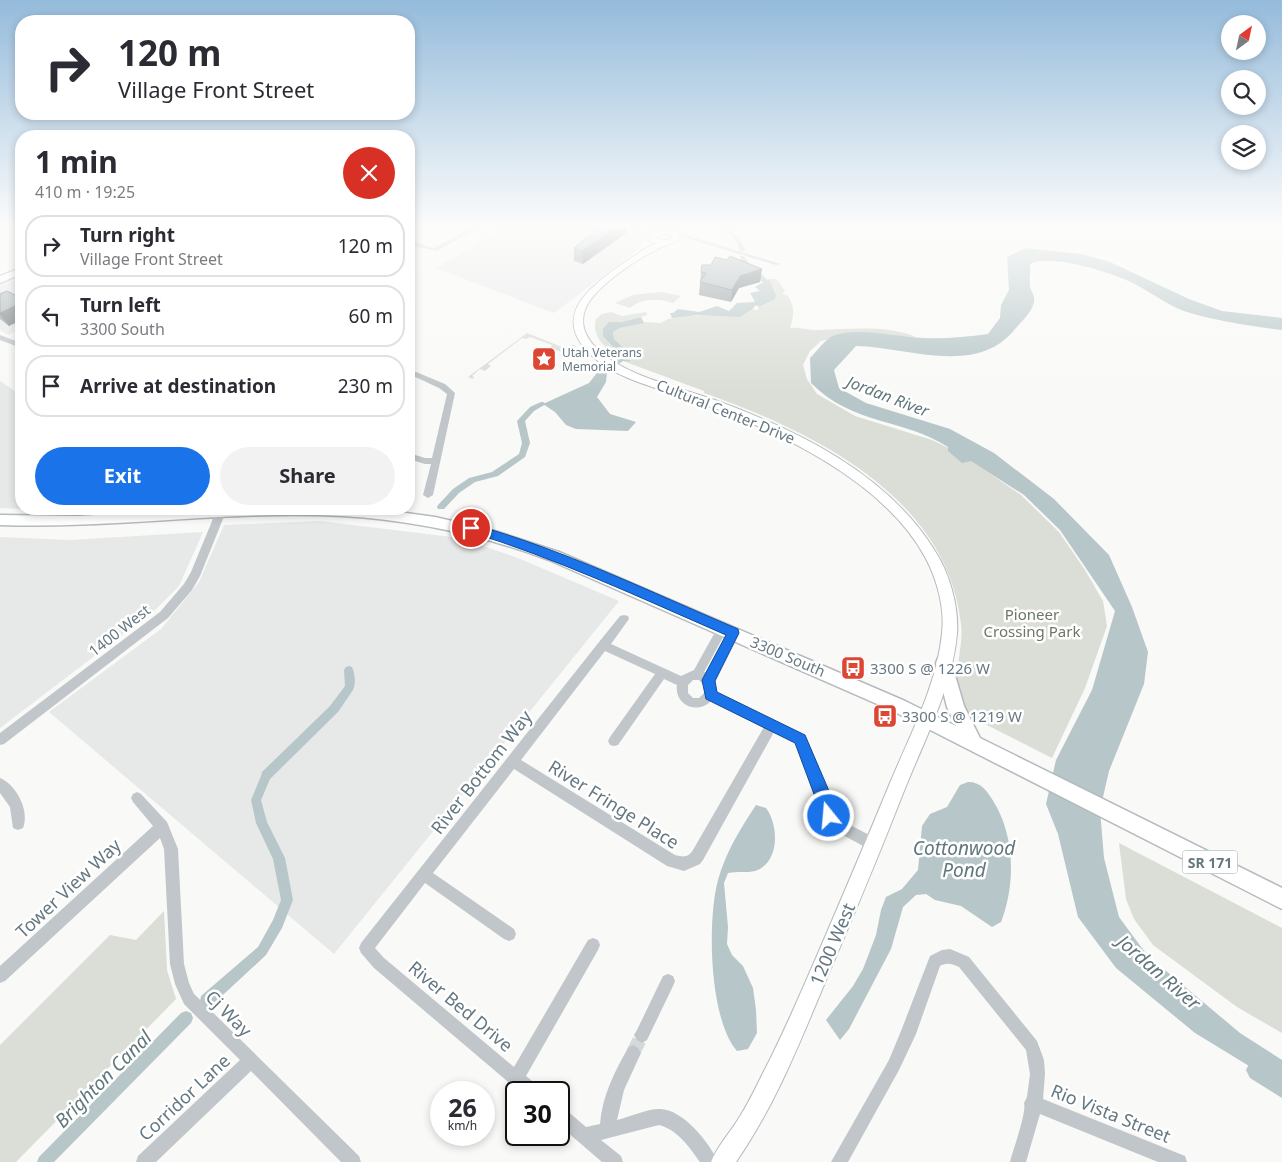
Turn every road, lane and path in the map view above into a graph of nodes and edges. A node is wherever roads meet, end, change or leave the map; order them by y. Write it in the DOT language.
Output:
graph roads {
  1 [pos="604,282"];
  2 [pos="0,336"];
  3 [pos="15,343"];
  4 [pos="415,374"];
  5 [pos="415,458"];
  6 [pos="436,460"];
  7 [pos="428,495"];
  8 [pos="202,515"];
  9 [pos="220,515"];
  10 [pos="389,515"];
  11 [pos="0,520"];
  12 [pos="624,619"];
  13 [pos="728,630"];
  14 [pos="603,645"];
  15 [pos="944,663"];
  16 [pos="662,673"];
  17 [pos="697,675"];
  18 [pos="708,680"];
  19 [pos="682,682"];
  20 [pos="710,695"];
  21 [pos="924,718"];
  22 [pos="772,724"];
  23 [pos="0,740"];
  24 [pos="614,741"];
  25 [pos="974,744"];
  26 [pos="512,760"];
  27 [pos="0,784"];
  28 [pos="137,798"];
  29 [pos="18,824"];
  30 [pos="162,827"];
  31 [pos="874,845"];
  32 [pos="423,874"];
  33 [pos="1282,899"];
  34 [pos="509,934"];
  35 [pos="593,946"];
  36 [pos="366,948"];
  37 [pos="0,976"];
  38 [pos="668,982"];
  39 [pos="642,1035"];
  40 [pos="633,1052"];
  41 [pos="250,1061"];
  42 [pos="516,1078"];
  43 [pos="519,1081"];
  44 [pos="1032,1103"];
  45 [pos="570,1124"];
  46 [pos="608,1129"];
  47 [pos="584,1136"];
  48 [pos="144,1162"];
  49 [pos="352,1162"];
  50 [pos="615,1162"];
  51 [pos="710,1162"];
  52 [pos="722,1162"];
  53 [pos="839,1162"];
  54 [pos="1018,1162"];
  55 [pos="1178,1162"];
  1 -- 15 [label="street, Cultural Center Drive"];
  2 -- 3 [label="street"];
  4 -- 6 [label="street"];
  5 -- 6 [label="street"];
  6 -- 7 [label="street"];
  8 -- 11 [label="main road, SR 171"];
  9 -- 23 [label="street, 1400 West"];
  10 -- 13 [label="main road, 3300 South / SR 171"];
  12 -- 14 [label="street, River Bottom Way"];
  13 -- 17 [label="street"];
  13 -- 18 [label="street"];
  13 -- 21 [label="main road, 3300 South / SR 171"];
  14 -- 16 [label="street"];
  14 -- 26 [label="street, River Bottom Way"];
  15 -- 21 [label="street, Cultural Center Drive"];
  15 -- 25 [label="main road"];
  16 -- 19 [label="street"];
  16 -- 24 [label="street"];
  17 -- 18 [label="street"];
  17 -- 19 [label="street"];
  18 -- 20 [label="street"];
  19 -- 20 [label="street"];
  20 -- 22 [label="street"];
  21 -- 25 [label="main road, 3300 South / SR 171"];
  21 -- 31 [label="street, 1200 West"];
  22 -- 26 [label="street, River Fringe Place"];
  22 -- 31 [label="street"];
  25 -- 33 [label="main road, 3300 South / SR 171"];
  26 -- 32 [label="street, River Bottom Way"];
  27 -- 29 [label="street"];
  28 -- 30 [label="street, Cj Way"];
  30 -- 37 [label="street, Tower View Way"];
  30 -- 41 [label="street, Cj Way"];
  31 -- 52 [label="street, 1200 West"];
  32 -- 34 [label="street"];
  32 -- 36 [label="street, River Bottom Way"];
  35 -- 42 [label="street"];
  36 -- 42 [label="street, River Bed Drive"];
  38 -- 39 [label="street"];
  40 -- 46 [label="street"];
  41 -- 48 [label="street, Corridor Lane"];
  41 -- 49 [label="street, Cj Way"];
  42 -- 43 [label="street, River Bed Drive"];
  44 -- 53 [label="street, Rio Vista Street"];
  44 -- 54 [label="street"];
  44 -- 55 [label="street, Rio Vista Street"];
  45 -- 47 [label="street"];
  46 -- 47 [label="street"];
  46 -- 51 [label="street"];
  47 -- 50 [label="street"];
}
